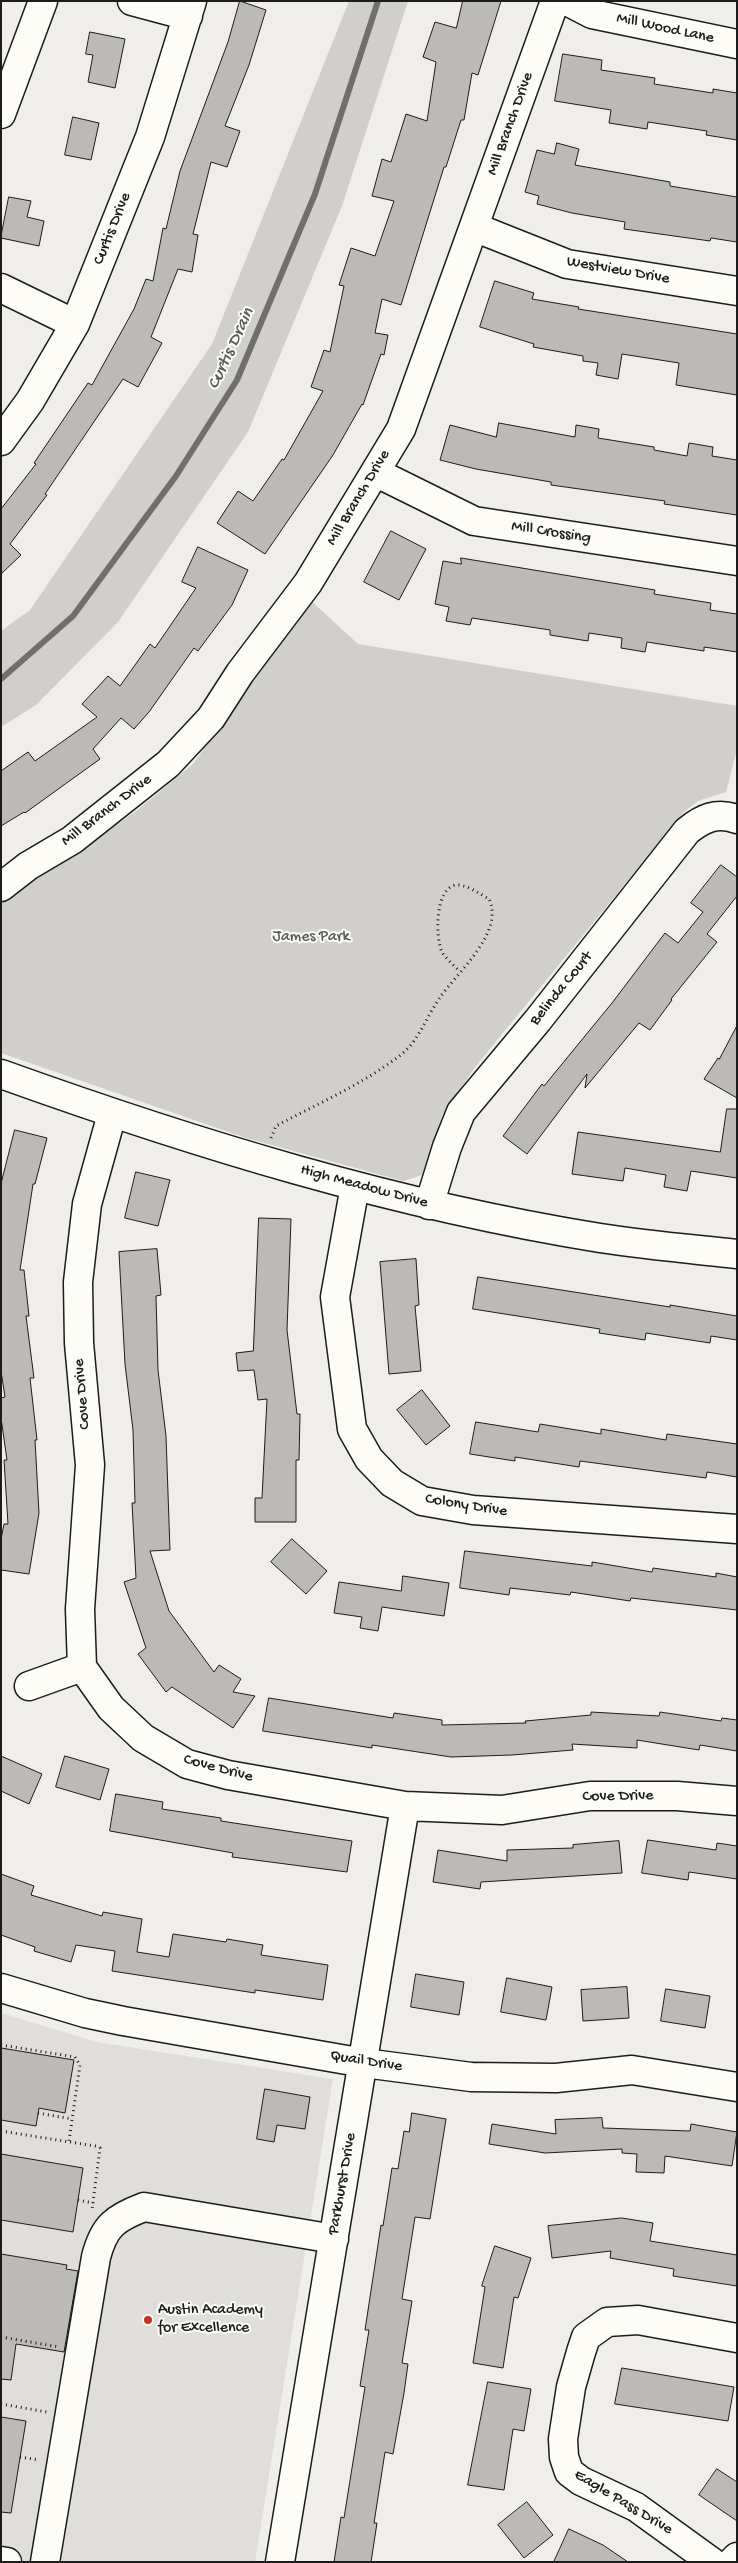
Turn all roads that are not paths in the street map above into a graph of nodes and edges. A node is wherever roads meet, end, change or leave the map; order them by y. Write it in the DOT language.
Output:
graph roads {
  1 [pos="43,1"];
  2 [pos="132,1"];
  3 [pos="555,1"];
  4 [pos="567,1"];
  5 [pos="190,9"];
  6 [pos="737,44"];
  7 [pos="1,114"];
  8 [pos="474,227"];
  9 [pos="1,288"];
  10 [pos="737,291"];
  11 [pos="75,324"];
  12 [pos="1,441"];
  13 [pos="375,472"];
  14 [pos="737,561"];
  15 [pos="737,819"];
  16 [pos="1,887"];
  17 [pos="1,1074"];
  18 [pos="112,1114"];
  19 [pos="355,1186"];
  20 [pos="429,1205"];
  21 [pos="737,1254"];
  22 [pos="737,1529"];
  23 [pos="82,1667"];
  24 [pos="29,1686"];
  25 [pos="737,1801"];
  26 [pos="404,1806"];
  27 [pos="1,1988"];
  28 [pos="364,2063"];
  29 [pos="737,2087"];
  30 [pos="334,2238"];
  31 [pos="737,2338"];
  32 [pos="737,2557"];
  33 [pos="1,2561"];
  34 [pos="6,2562"];
  35 [pos="45,2562"];
  36 [pos="280,2562"];
  37 [pos="712,2562"];
  38 [pos="732,2562"];
  1 -- 7 [label="street"];
  2 -- 5 [label="street"];
  3 -- 8 [label="street, Mill Branch Drive"];
  4 -- 6 [label="street, Mill Wood Lane"];
  5 -- 11 [label="street, Curtis Drive"];
  8 -- 10 [label="street, Westview Drive"];
  8 -- 13 [label="street, Mill Branch Drive"];
  9 -- 11 [label="street"];
  11 -- 12 [label="street, Curtis Drive"];
  13 -- 14 [label="street, Mill Crossing"];
  13 -- 16 [label="street, Mill Branch Drive"];
  15 -- 20 [label="street, Belinda Court"];
  17 -- 18 [label="street, High Meadow Drive"];
  18 -- 19 [label="street, High Meadow Drive"];
  18 -- 23 [label="street, Cove Drive"];
  19 -- 20 [label="street, High Meadow Drive"];
  19 -- 22 [label="street, Colony Drive"];
  20 -- 21 [label="street, High Meadow Drive"];
  23 -- 24 [label="street"];
  23 -- 26 [label="street, Cove Drive"];
  25 -- 26 [label="street, Cove Drive"];
  26 -- 28 [label="street, Parkhurst Drive"];
  27 -- 28 [label="street, Quail Drive"];
  28 -- 29 [label="street, Quail Drive"];
  28 -- 30 [label="street, Parkhurst Drive"];
  30 -- 35 [label="street"];
  30 -- 36 [label="street, Parkhurst Drive"];
  31 -- 37 [label="street, Eagle Pass Drive"];
  32 -- 38 [label="street"];
  33 -- 34 [label="street"];
}
